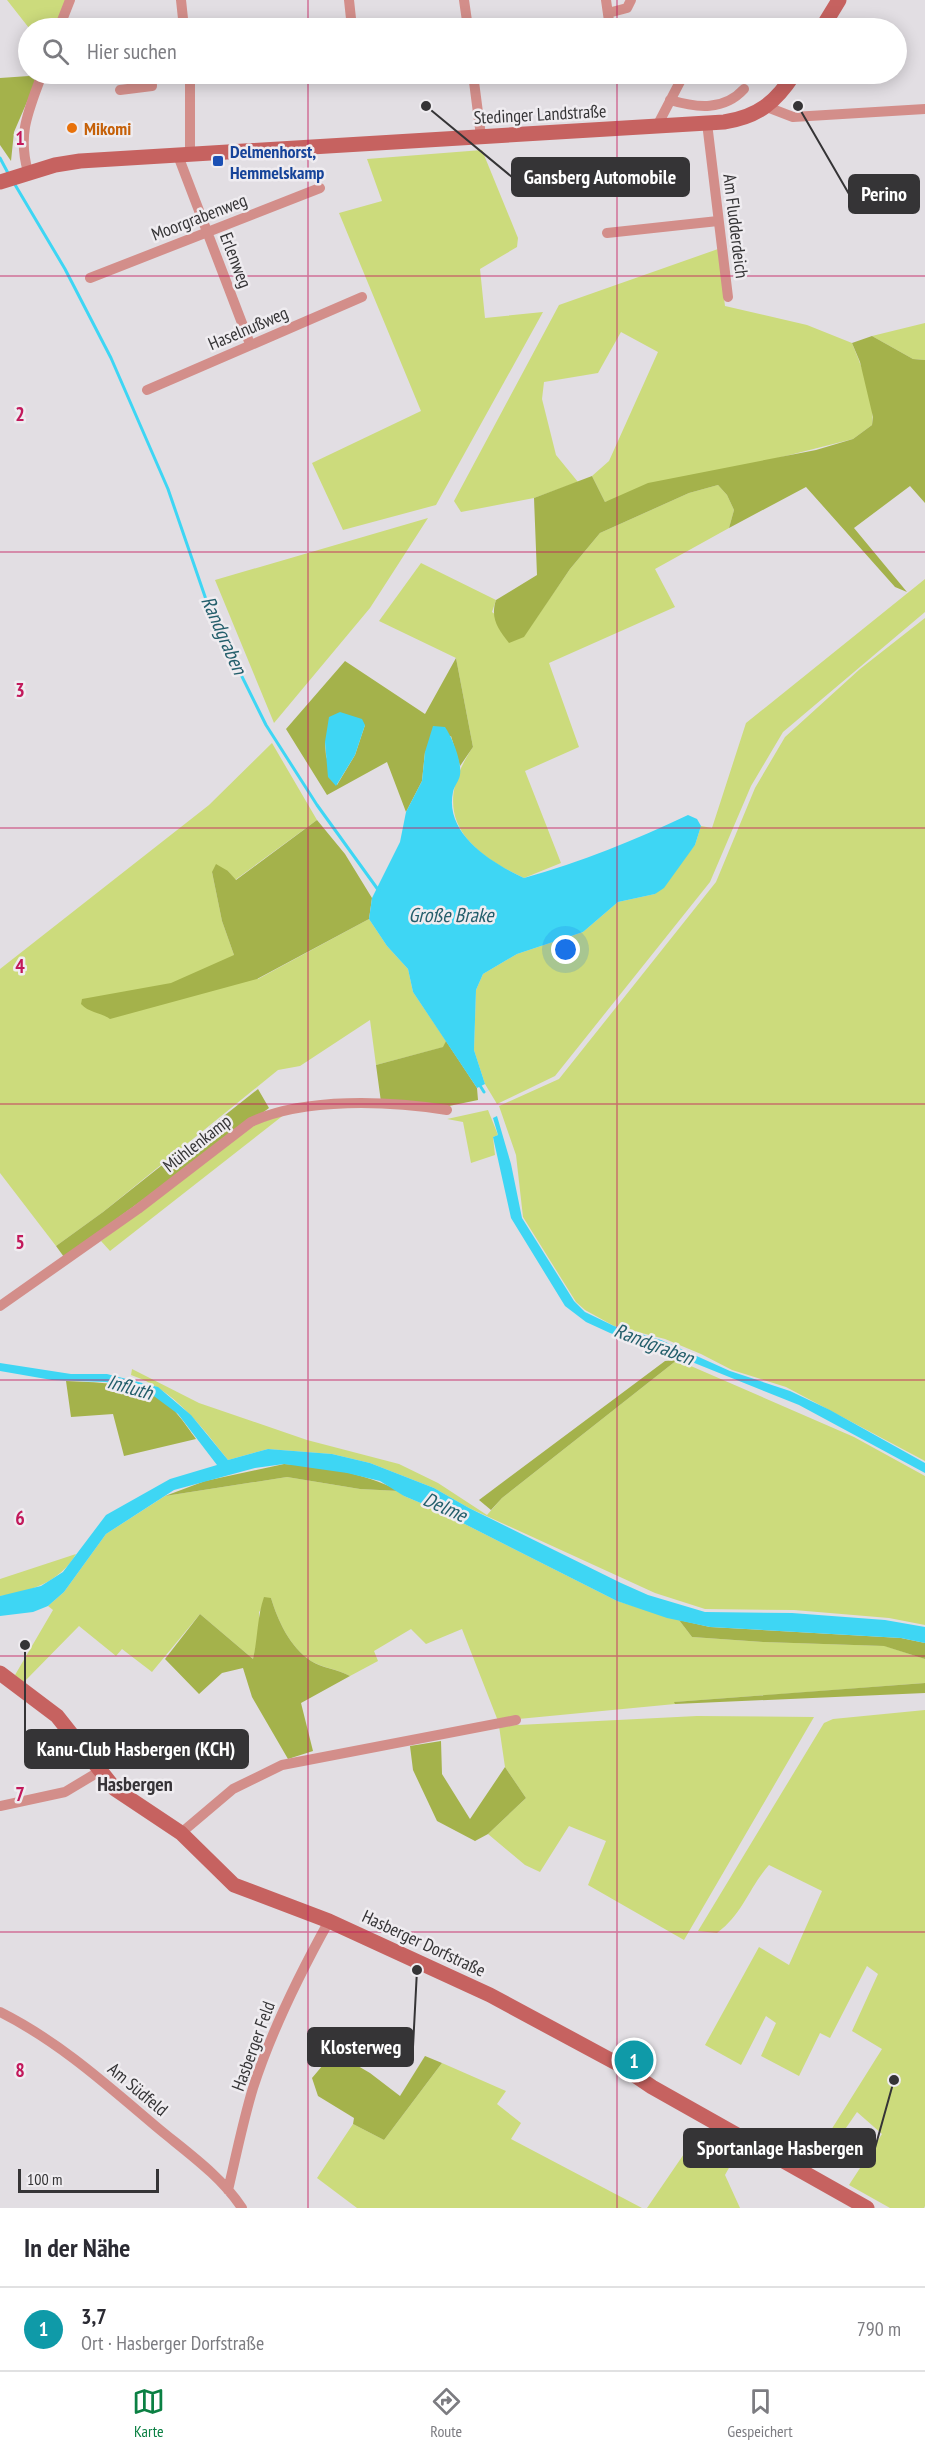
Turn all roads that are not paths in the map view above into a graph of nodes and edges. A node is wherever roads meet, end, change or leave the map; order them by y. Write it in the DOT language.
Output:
graph roads {
  1 [pos="70,0"];
  2 [pos="180,0"];
  3 [pos="348,0"];
  4 [pos="464,0"];
  5 [pos="606,0"];
  6 [pos="631,0"];
  7 [pos="839,0"];
  8 [pos="608,13"];
  9 [pos="63,18"];
  10 [pos="183,18"];
  11 [pos="351,18"];
  12 [pos="467,18"];
  13 [pos="609,18"];
  14 [pos="828,18"];
  15 [pos="38,84"];
  16 [pos="152,84"];
  17 [pos="189,84"];
  18 [pos="474,84"];
  19 [pos="679,84"];
  20 [pos="786,84"];
  21 [pos="120,90"];
  22 [pos="744,90"];
  23 [pos="670,100"];
  24 [pos="767,107"];
  25 [pos="925,108"];
  26 [pos="707,123"];
  27 [pos="657,126"];
  28 [pos="481,136"];
  29 [pos="184,153"];
  30 [pos="24,173"];
  31 [pos="2,181"];
  32 [pos="320,188"];
  33 [pos="718,221"];
  34 [pos="208,232"];
  35 [pos="607,233"];
  36 [pos="90,278"];
  37 [pos="362,297"];
  38 [pos="728,297"];
  39 [pos="250,344"];
  40 [pos="147,390"];
  41 [pos="447,1110"];
  42 [pos="0,1306"];
  43 [pos="0,1673"];
  44 [pos="516,1720"];
  45 [pos="100,1771"];
  46 [pos="0,1806"];
  47 [pos="181,1833"];
  48 [pos="330,1922"];
  49 [pos="0,2012"];
  50 [pos="228,2190"];
  51 [pos="242,2208"];
  52 [pos="867,2208"];
  1 -- 9 [label="street"];
  2 -- 10 [label="street"];
  3 -- 11 [label="street"];
  4 -- 12 [label="street"];
  5 -- 8 [label="street"];
  6 -- 8 [label="street"];
  7 -- 14 [label="street"];
  8 -- 13 [label="street"];
  15 -- 30 [label="street"];
  16 -- 21 [label="street"];
  17 -- 29 [label="street"];
  18 -- 28 [label="street"];
  19 -- 23 [label="street"];
  20 -- 24 [label="street, Stedinger Landstraße"];
  22 -- 23 [label="street"];
  23 -- 27 [label="street"];
  24 -- 25 [label="street"];
  24 -- 26 [label="street, Stedinger Landstraße"];
  26 -- 27 [label="street, Stedinger Landstraße"];
  26 -- 33 [label="street, Am Fludderdeich"];
  27 -- 28 [label="street, Stedinger Landstraße"];
  28 -- 29 [label="street, Stedinger Landstraße"];
  29 -- 30 [label="street, Stedinger Landstraße"];
  29 -- 34 [label="street, Erlenweg"];
  30 -- 31 [label="street, Stedinger Landstraße"];
  32 -- 34 [label="street, Moorgrabenweg"];
  33 -- 35 [label="street"];
  33 -- 38 [label="street, Am Fludderdeich"];
  34 -- 36 [label="street, Moorgrabenweg"];
  34 -- 39 [label="street, Erlenweg"];
  37 -- 39 [label="street, Haselnußweg"];
  39 -- 40 [label="street, Haselnußweg"];
  41 -- 42 [label="street, Mühlenkamp"];
  43 -- 45 [label="street, Hasberger Dorfstraße"];
  44 -- 47 [label="street"];
  45 -- 46 [label="street"];
  45 -- 47 [label="street, Hasberger Dorfstraße"];
  47 -- 48 [label="street, Hasberger Dorfstraße"];
  48 -- 50 [label="street, Hasberger Feld"];
  48 -- 52 [label="street, Hasberger Dorfstraße"];
  49 -- 50 [label="street, Am Südfeld"];
  50 -- 51 [label="street, Am Südfeld"];
}
